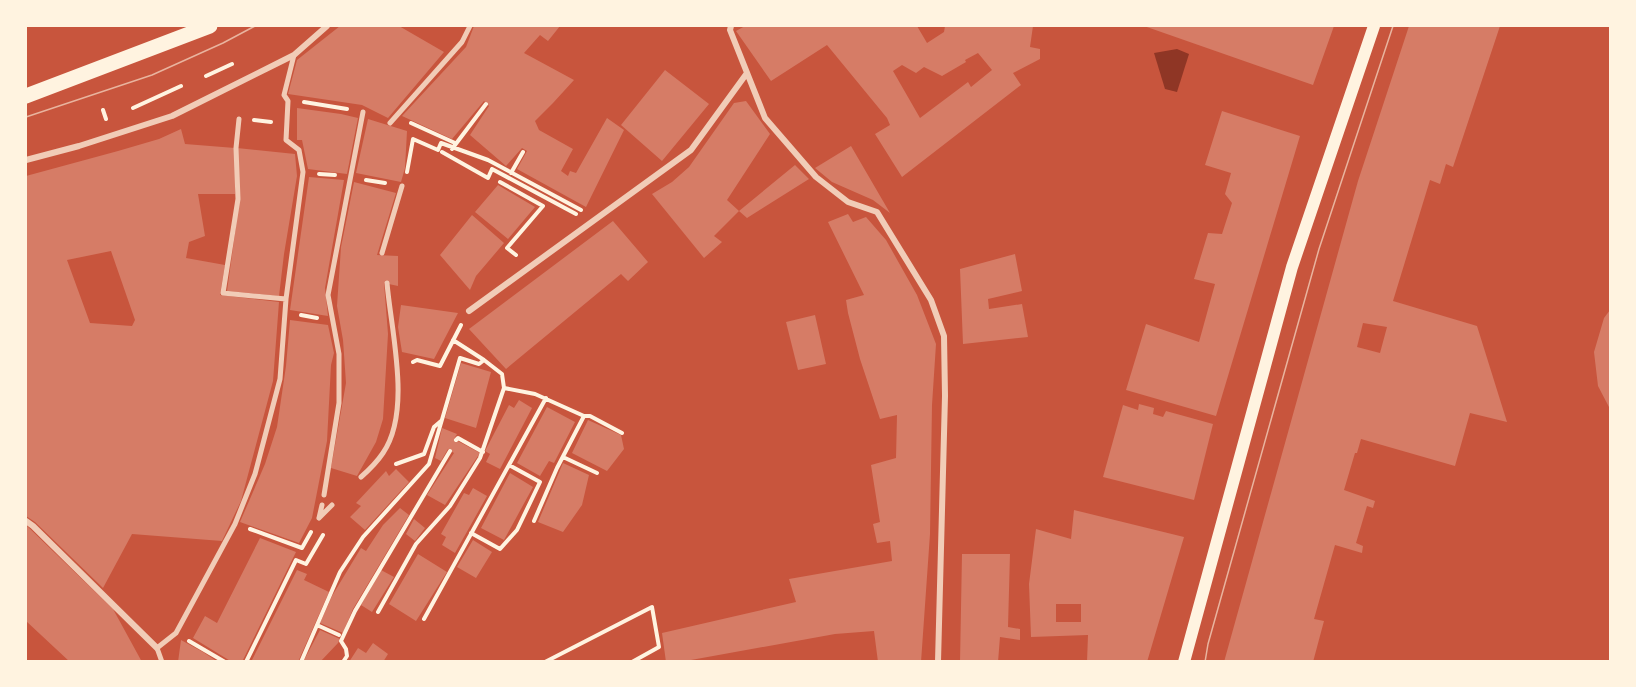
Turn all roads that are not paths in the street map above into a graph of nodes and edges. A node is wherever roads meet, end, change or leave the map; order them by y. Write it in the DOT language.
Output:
graph roads {
  1 [pos="210,26"];
  2 [pos="327,26"];
  3 [pos="470,26"];
  4 [pos="731,26"];
  5 [pos="1374,26"];
  6 [pos="294,55"];
  7 [pos="747,73"];
  8 [pos="26,96"];
  9 [pos="363,112"];
  10 [pos="239,119"];
  11 [pos="390,123"];
  12 [pos="26,160"];
  13 [pos="402,186"];
  14 [pos="382,253"];
  15 [pos="387,284"];
  16 [pos="286,299"];
  17 [pos="469,311"];
  18 [pos="361,477"];
  19 [pos="324,495"];
  20 [pos="322,505"];
  21 [pos="332,506"];
  22 [pos="26,521"];
  23 [pos="157,648"];
  24 [pos="162,662"];
  25 [pos="938,662"];
  26 [pos="1184,662"];
  1 -- 8 [label="main road"];
  2 -- 6 [label="street"];
  3 -- 11 [label="street"];
  4 -- 7 [label="street"];
  5 -- 26 [label="main road"];
  6 -- 12 [label="street"];
  6 -- 16 [label="street"];
  7 -- 17 [label="street"];
  7 -- 25 [label="street"];
  9 -- 19 [label="street"];
  10 -- 16 [label="street"];
  13 -- 14 [label="street"];
  15 -- 18 [label="street"];
  16 -- 23 [label="street"];
  20 -- 21 [label="street"];
  22 -- 23 [label="street"];
  23 -- 24 [label="street"];
}
